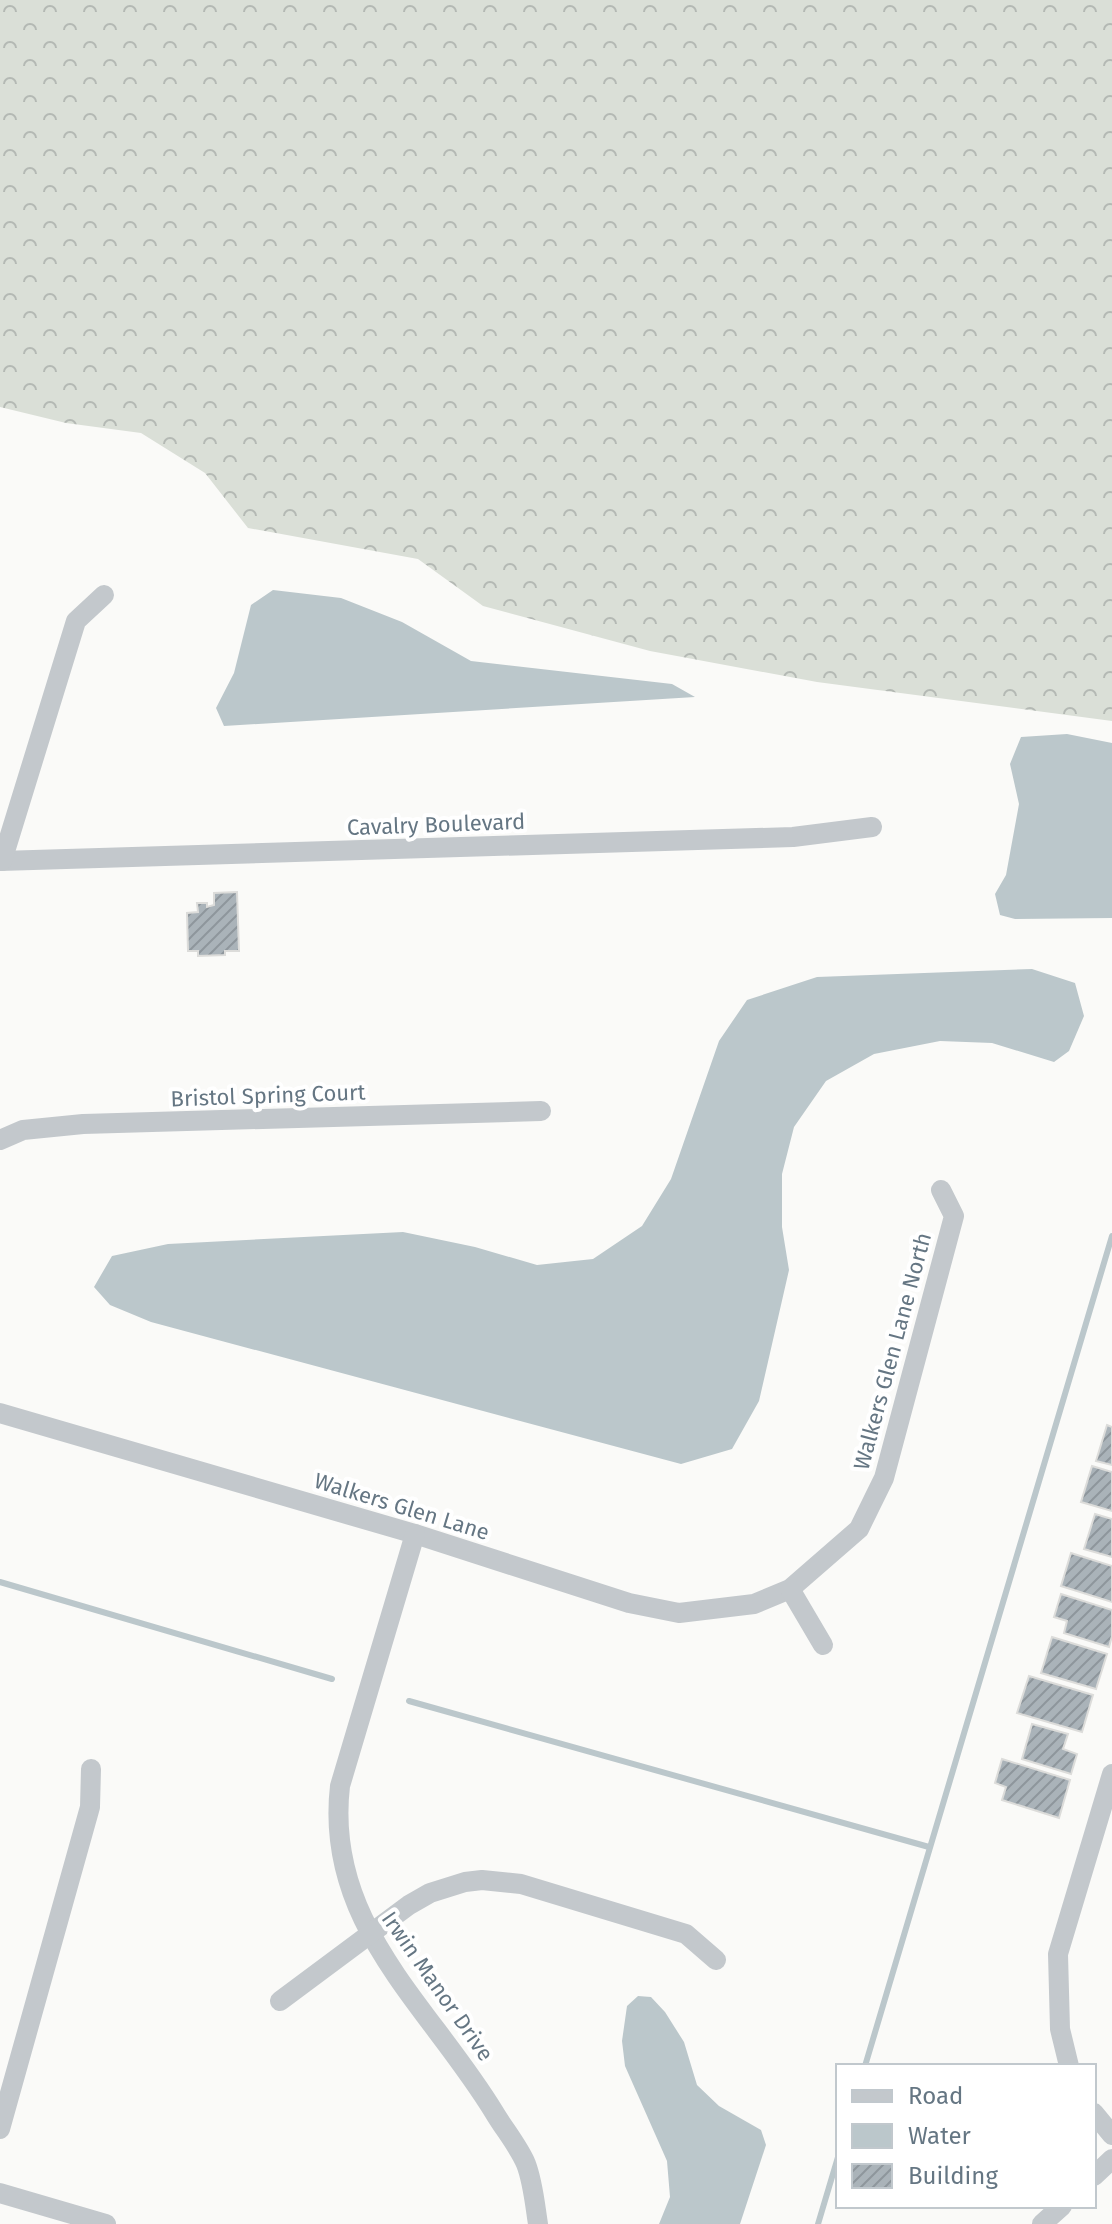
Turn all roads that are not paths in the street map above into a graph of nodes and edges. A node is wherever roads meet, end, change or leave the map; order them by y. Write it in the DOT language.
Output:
graph roads {
  1 [pos="104,595"];
  2 [pos="872,827"];
  3 [pos="1,861"];
  4 [pos="541,1111"];
  5 [pos="0,1140"];
  6 [pos="941,1190"];
  7 [pos="0,1413"];
  8 [pos="415,1534"];
  9 [pos="790,1589"];
  10 [pos="823,1645"];
  11 [pos="91,1769"];
  12 [pos="1112,1774"];
  13 [pos="369,1935"];
  14 [pos="716,1960"];
  15 [pos="280,2001"];
  16 [pos="1069,2064"];
  17 [pos="1096,2115"];
  18 [pos="0,2129"];
  19 [pos="1112,2135"];
  20 [pos="1112,2159"];
  21 [pos="1096,2174"];
  22 [pos="0,2193"];
  23 [pos="1060,2208"];
  24 [pos="106,2224"];
  25 [pos="538,2224"];
  26 [pos="1042,2224"];
  1 -- 3 [label="street"];
  2 -- 3 [label="street, Cavalry Boulevard"];
  4 -- 5 [label="street, Bristol Spring Court"];
  6 -- 9 [label="street, Walkers Glen Lane North"];
  7 -- 8 [label="street, Walkers Glen Lane"];
  8 -- 9 [label="street, Walkers Glen Lane"];
  8 -- 13 [label="street, Irwin Manor Drive"];
  9 -- 10 [label="street"];
  11 -- 18 [label="street"];
  12 -- 16 [label="street"];
  13 -- 14 [label="street"];
  13 -- 15 [label="street"];
  13 -- 25 [label="street, Irwin Manor Drive"];
  17 -- 19 [label="street"];
  20 -- 21 [label="street"];
  22 -- 24 [label="street"];
  23 -- 26 [label="street"];
}
